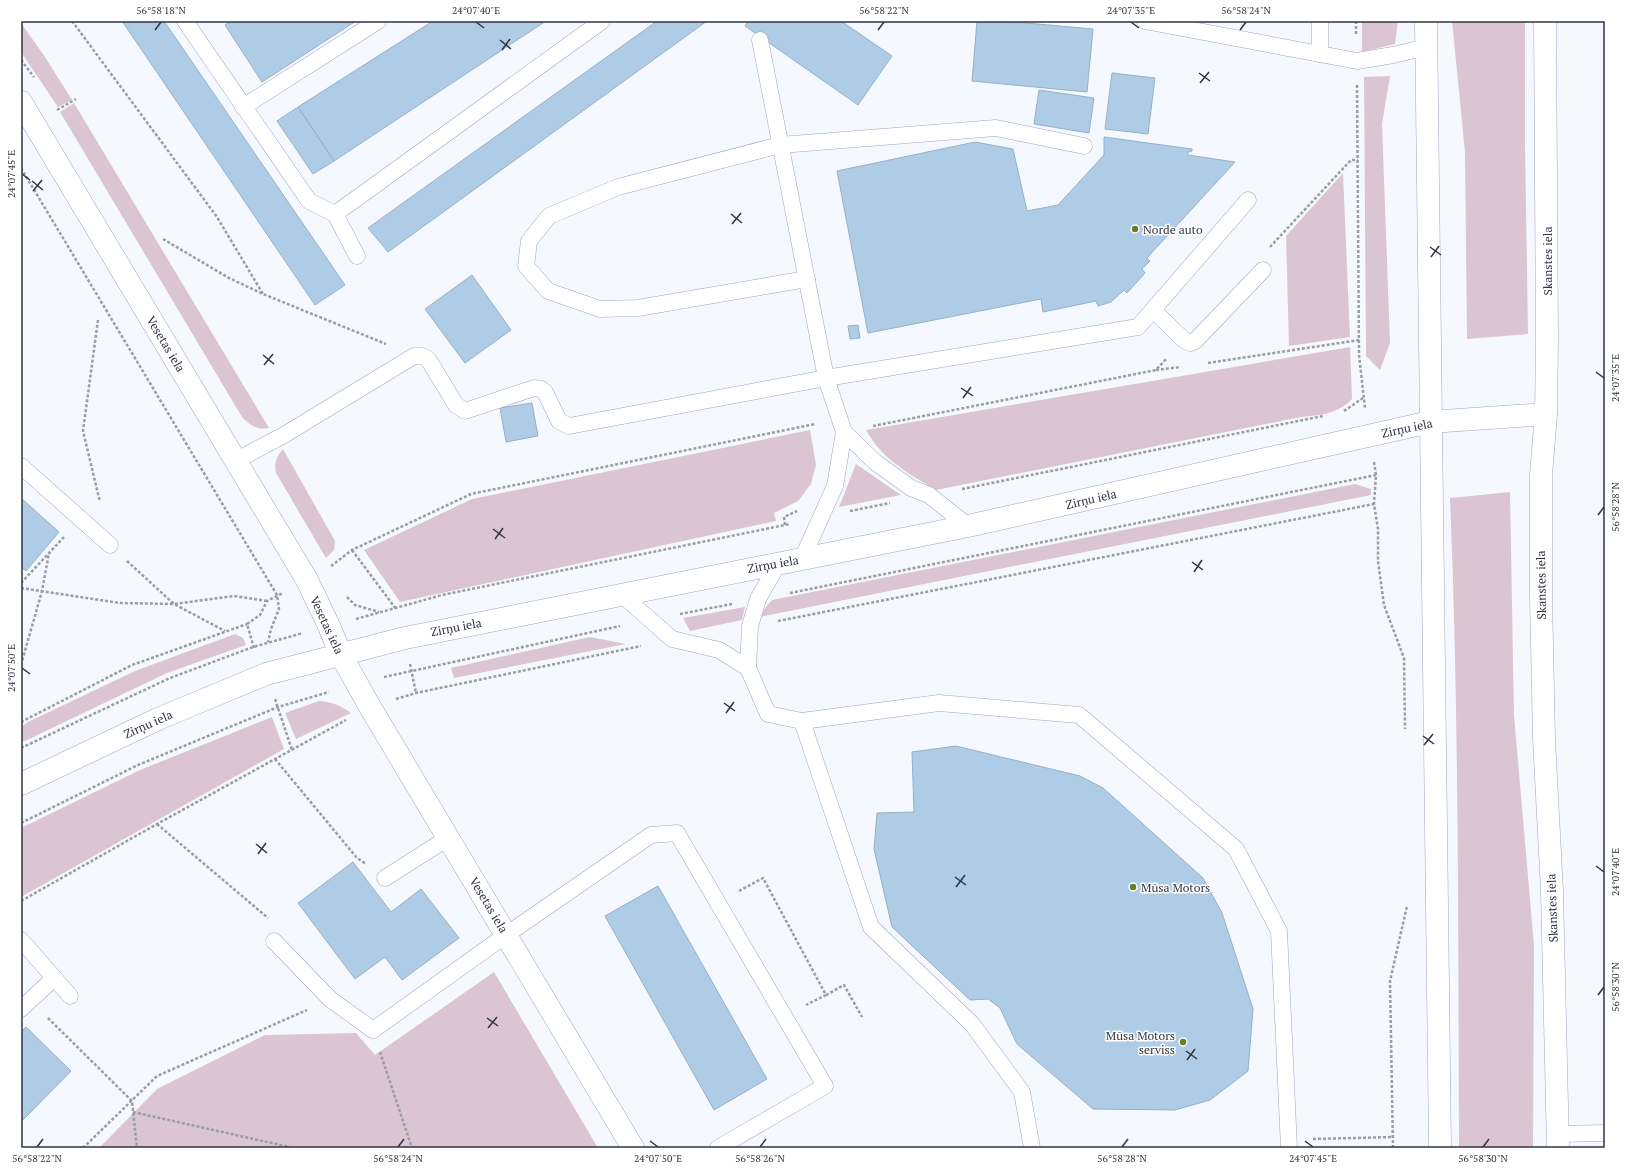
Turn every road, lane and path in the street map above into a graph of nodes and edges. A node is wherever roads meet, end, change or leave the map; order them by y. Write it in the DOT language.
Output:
graph roads {
  1 [pos="72,21"];
  2 [pos="378,21"];
  3 [pos="602,21"];
  4 [pos="1145,21"];
  5 [pos="1320,21"];
  6 [pos="1356,21"];
  7 [pos="1426,21"];
  8 [pos="1545,21"];
  9 [pos="190,23"];
  10 [pos="760,40"];
  11 [pos="1426,47"];
  12 [pos="1320,54"];
  13 [pos="1357,61"];
  14 [pos="76,100"];
  15 [pos="21,102"];
  16 [pos="243,107"];
  17 [pos="56,111"];
  18 [pos="780,145"];
  19 [pos="1084,146"];
  20 [pos="21,168"];
  21 [pos="1248,200"];
  22 [pos="335,214"];
  23 [pos="163,239"];
  24 [pos="358,256"];
  25 [pos="1263,270"];
  26 [pos="807,279"];
  27 [pos="263,294"];
  28 [pos="1153,310"];
  29 [pos="98,320"];
  30 [pos="1359,340"];
  31 [pos="414,356"];
  32 [pos="1203,363"];
  33 [pos="1187,366"];
  34 [pos="1156,370"];
  35 [pos="826,378"];
  36 [pos="1546,414"];
  37 [pos="1430,422"];
  38 [pos="842,426"];
  39 [pos="1370,436"];
  40 [pos="235,461"];
  41 [pos="21,466"];
  42 [pos="1374,504"];
  43 [pos="799,510"];
  44 [pos="81,519"];
  45 [pos="786,525"];
  46 [pos="968,526"];
  47 [pos="110,545"];
  48 [pos="352,550"];
  49 [pos="49,552"];
  50 [pos="802,559"];
  51 [pos="779,562"];
  52 [pos="306,580"];
  53 [pos="21,583"];
  54 [pos="21,588"];
  55 [pos="42,591"];
  56 [pos="621,594"];
  57 [pos="277,595"];
  58 [pos="266,601"];
  59 [pos="393,603"];
  60 [pos="174,604"];
  61 [pos="247,624"];
  62 [pos="750,626"];
  63 [pos="225,631"];
  64 [pos="672,639"];
  65 [pos="341,655"];
  66 [pos="21,664"];
  67 [pos="748,668"];
  68 [pos="272,672"];
  69 [pos="292,703"];
  70 [pos="370,707"];
  71 [pos="802,721"];
  72 [pos="21,722"];
  73 [pos="1405,736"];
  74 [pos="292,750"];
  75 [pos="276,759"];
  76 [pos="21,784"];
  77 [pos="158,824"];
  78 [pos="448,838"];
  79 [pos="385,878"];
  80 [pos="1407,900"];
  81 [pos="21,901"];
  82 [pos="718,903"];
  83 [pos="274,923"];
  84 [pos="506,934"];
  85 [pos="21,940"];
  86 [pos="274,941"];
  87 [pos="54,978"];
  88 [pos="826,995"];
  89 [pos="70,996"];
  90 [pos="330,999"];
  91 [pos="21,1009"];
  92 [pos="784,1017"];
  93 [pos="862,1017"];
  94 [pos="372,1030"];
  95 [pos="132,1101"];
  96 [pos="133,1112"];
  97 [pos="1605,1134"];
  98 [pos="1392,1137"];
  99 [pos="1558,1141"];
  100 [pos="1289,1144"];
  101 [pos="83,1148"];
  102 [pos="137,1148"];
  103 [pos="294,1148"];
  104 [pos="412,1148"];
  105 [pos="633,1148"];
  106 [pos="718,1148"];
  107 [pos="1032,1148"];
  108 [pos="1393,1148"];
  109 [pos="1440,1148"];
  1 -- 27 [label="path"];
  2 -- 16 [label="lane"];
  3 -- 22 [label="lane"];
  4 -- 12 [label="lane"];
  5 -- 12 [label="lane"];
  6 -- 13 [label="path"];
  7 -- 11 [label="main road"];
  8 -- 36 [label="main road, Skanstes iela"];
  9 -- 16 [label="lane"];
  10 -- 18 [label="lane"];
  11 -- 13 [label="lane"];
  11 -- 37 [label="main road"];
  12 -- 13 [label="lane"];
  13 -- 30 [label="path"];
  14 -- 17 [label="path"];
  15 -- 40 [label="main road, Vesetas iela"];
  16 -- 22 [label="lane"];
  18 -- 19 [label="lane"];
  18 -- 26 [label="lane"];
  18 -- 26 [label="lane"];
  20 -- 57 [label="path"];
  21 -- 28 [label="lane"];
  22 -- 24 [label="lane"];
  23 -- 27 [label="path"];
  25 -- 28 [label="lane"];
  26 -- 35 [label="lane"];
  27 -- 31 [label="path"];
  28 -- 35 [label="lane"];
  29 -- 47 [label="path"];
  30 -- 32 [label="path"];
  30 -- 39 [label="path"];
  31 -- 35 [label="lane"];
  31 -- 40 [label="lane"];
  33 -- 34 [label="path"];
  35 -- 38 [label="lane"];
  36 -- 37 [label="main road, Zirņu iela"];
  36 -- 99 [label="main road, Skanstes iela"];
  37 -- 39 [label="main road, Zirņu iela"];
  37 -- 109 [label="main road"];
  38 -- 46 [label="lane"];
  38 -- 48 [label="path"];
  38 -- 50 [label="lane"];
  39 -- 42 [label="path"];
  39 -- 46 [label="main road, Zirņu iela"];
  40 -- 52 [label="main road, Vesetas iela"];
  41 -- 44 [label="lane"];
  42 -- 62 [label="path"];
  42 -- 73 [label="path"];
  43 -- 45 [label="path"];
  44 -- 47 [label="lane"];
  44 -- 49 [label="path"];
  46 -- 50 [label="main road, Zirņu iela"];
  47 -- 60 [label="path"];
  48 -- 52 [label="path"];
  48 -- 59 [label="path"];
  49 -- 53 [label="path"];
  49 -- 55 [label="path"];
  50 -- 51 [label="main road, Zirņu iela"];
  51 -- 56 [label="main road, Zirņu iela"];
  51 -- 62 [label="lane"];
  52 -- 57 [label="path"];
  52 -- 65 [label="main road, Vesetas iela"];
  54 -- 55 [label="path"];
  55 -- 60 [label="path"];
  55 -- 66 [label="path"];
  56 -- 64 [label="lane"];
  56 -- 65 [label="main road, Zirņu iela"];
  57 -- 58 [label="path"];
  57 -- 68 [label="path"];
  58 -- 60 [label="path"];
  58 -- 61 [label="path"];
  60 -- 63 [label="path"];
  61 -- 63 [label="path"];
  61 -- 68 [label="path"];
  62 -- 67 [label="lane"];
  63 -- 72 [label="path"];
  64 -- 67 [label="lane"];
  64 -- 70 [label="path"];
  65 -- 68 [label="main road, Zirņu iela"];
  65 -- 70 [label="main road, Vesetas iela"];
  67 -- 71 [label="lane"];
  68 -- 69 [label="path"];
  68 -- 74 [label="path"];
  68 -- 76 [label="main road, Zirņu iela"];
  70 -- 74 [label="path"];
  70 -- 78 [label="main road, Vesetas iela"];
  71 -- 100 [label="lane"];
  71 -- 107 [label="lane"];
  74 -- 75 [label="path"];
  75 -- 77 [label="path"];
  75 -- 79 [label="path"];
  77 -- 81 [label="path"];
  77 -- 83 [label="path"];
  78 -- 79 [label="lane"];
  78 -- 84 [label="main road, Vesetas iela"];
  80 -- 98 [label="path"];
  82 -- 84 [label="lane"];
  82 -- 88 [label="path"];
  82 -- 92 [label="lane"];
  84 -- 94 [label="lane"];
  84 -- 105 [label="main road, Vesetas iela"];
  85 -- 87 [label="lane"];
  86 -- 90 [label="lane"];
  87 -- 89 [label="lane"];
  87 -- 91 [label="lane"];
  88 -- 92 [label="path"];
  88 -- 93 [label="path"];
  89 -- 95 [label="path"];
  90 -- 94 [label="lane"];
  90 -- 95 [label="path"];
  92 -- 106 [label="lane"];
  94 -- 104 [label="path"];
  95 -- 96 [label="path"];
  95 -- 101 [label="path"];
  96 -- 102 [label="path"];
  96 -- 103 [label="path"];
  97 -- 99 [label="lane"];
  98 -- 100 [label="path"];
  98 -- 108 [label="path"];
}
